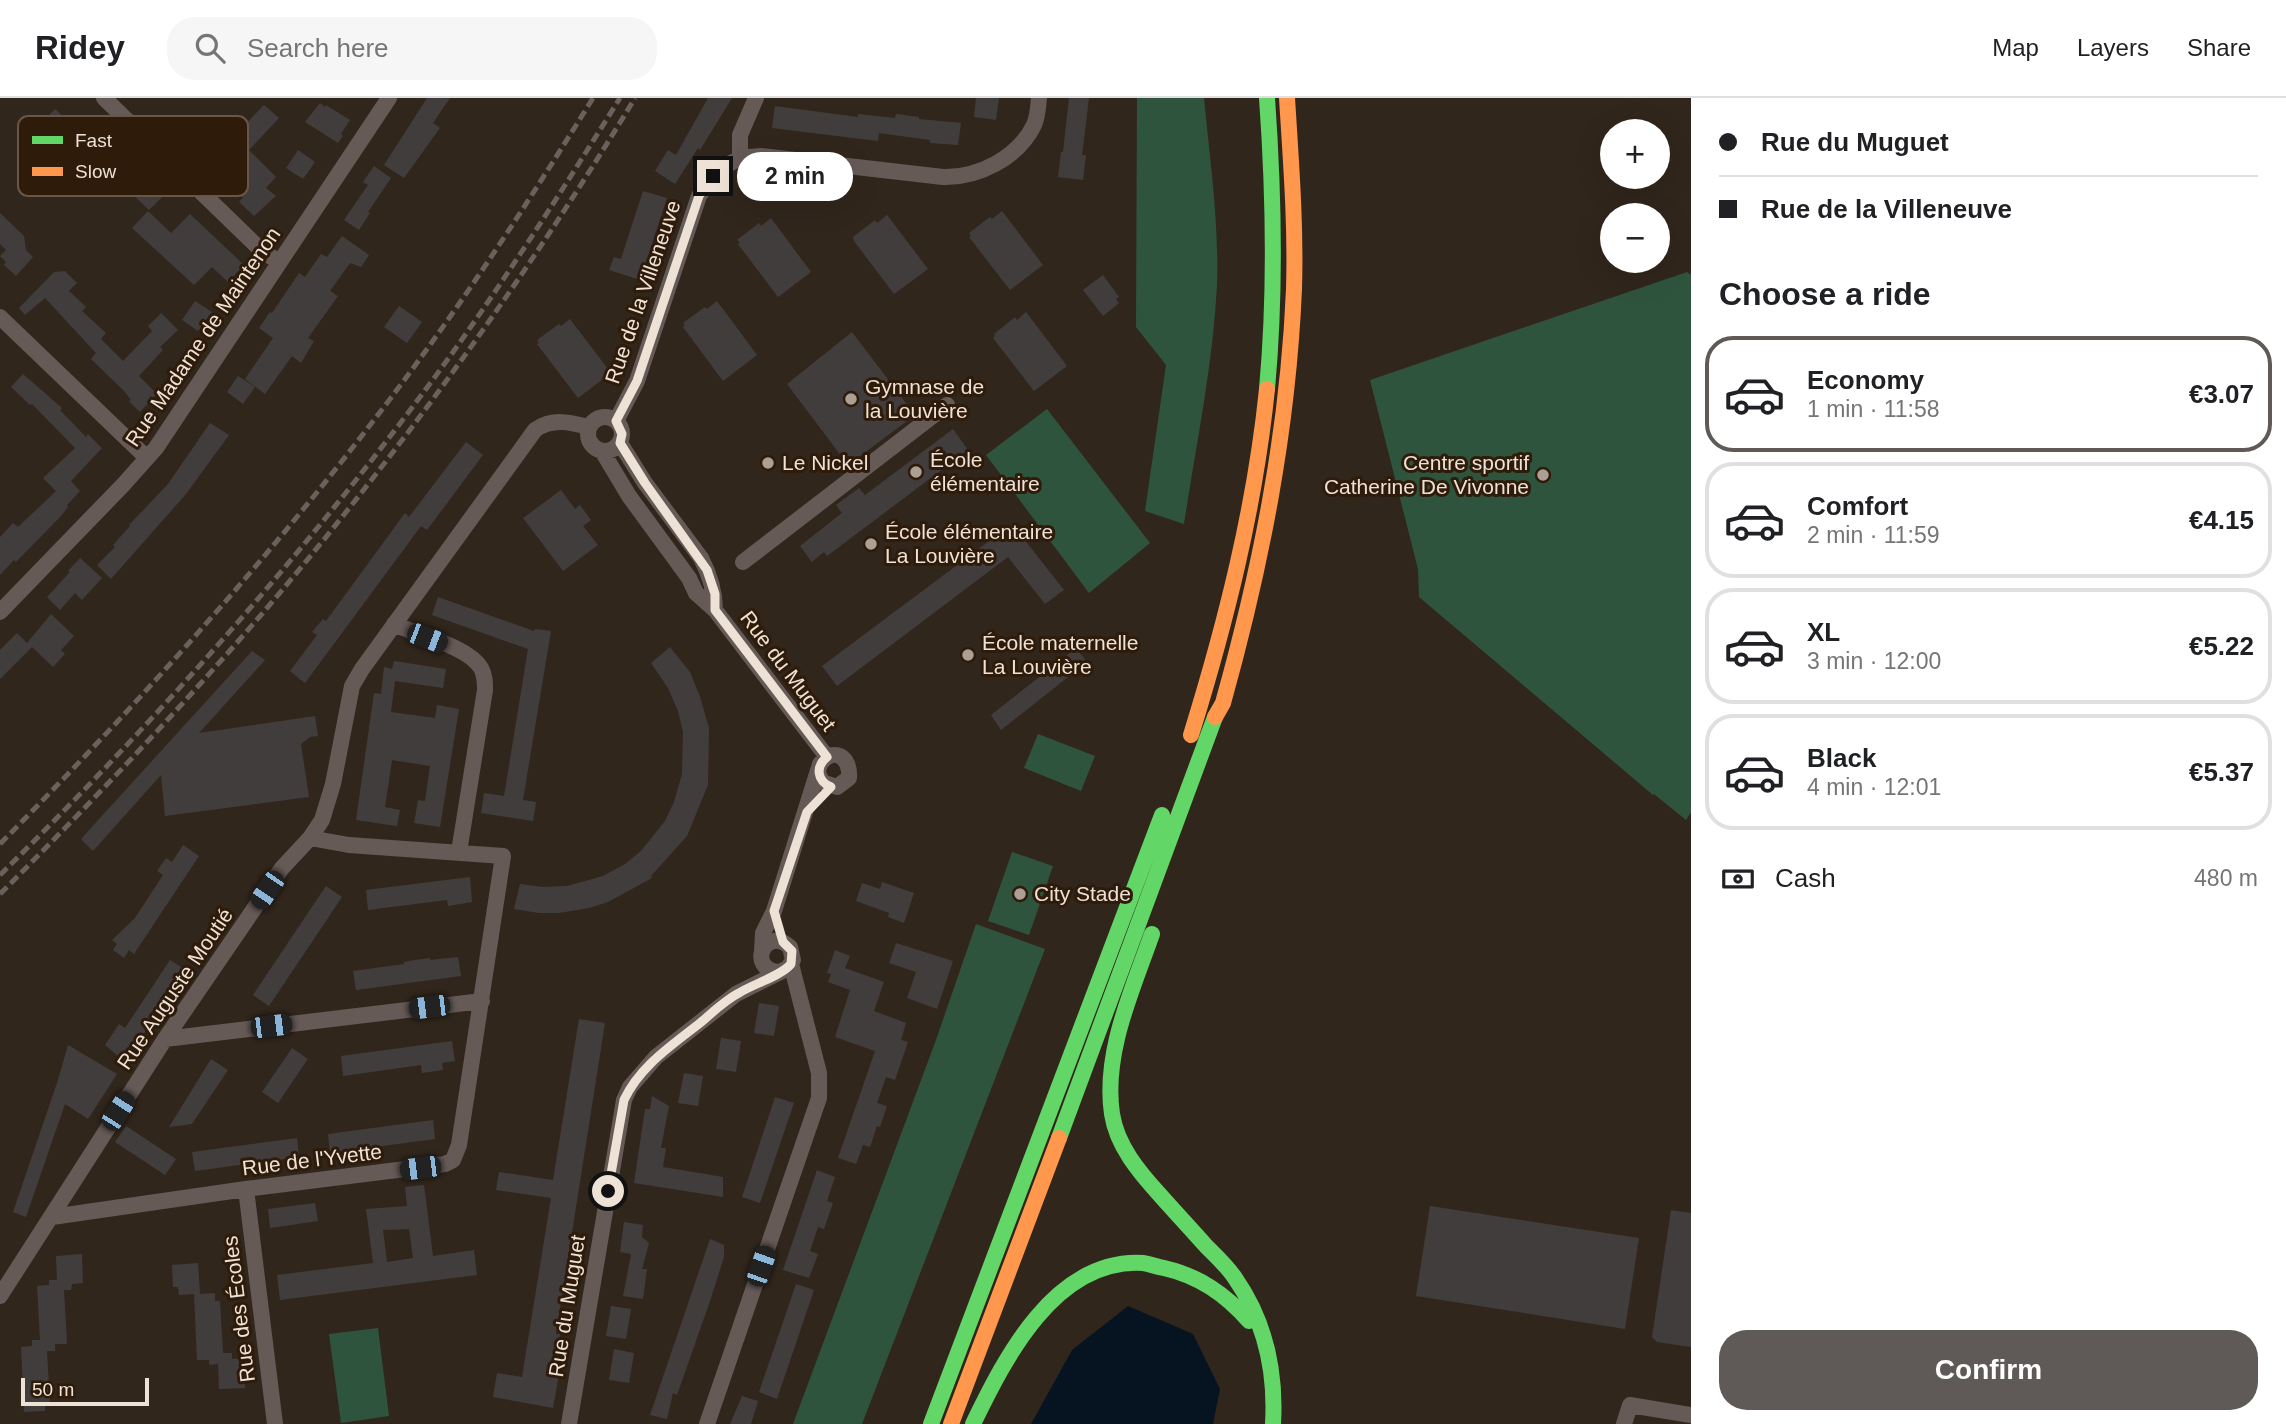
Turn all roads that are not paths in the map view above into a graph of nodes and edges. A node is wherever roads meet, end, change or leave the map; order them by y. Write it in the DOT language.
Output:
graph roads {
  1 [pos="104,98"];
  2 [pos="389,98"];
  3 [pos="756,98"];
  4 [pos="1040,98"];
  5 [pos="1267,98"];
  6 [pos="1287,98"];
  7 [pos="123,116"];
  8 [pos="740,158"];
  9 [pos="205,196"];
  10 [pos="279,261"];
  11 [pos="0,317"];
  12 [pos="947,405"];
  13 [pos="616,421"];
  14 [pos="589,427"];
  15 [pos="620,443"];
  16 [pos="602,451"];
  17 [pos="147,458"];
  18 [pos="743,562"];
  19 [pos="715,610"];
  20 [pos="0,612"];
  21 [pos="394,624"];
  22 [pos="1223,704"];
  23 [pos="827,757"];
  24 [pos="818,773"];
  25 [pos="831,787"];
  26 [pos="807,812"];
  27 [pos="310,838"];
  28 [pos="459,852"];
  29 [pos="774,911"];
  30 [pos="783,942"];
  31 [pos="762,954"];
  32 [pos="785,968"];
  33 [pos="736,994"];
  34 [pos="482,1001"];
  35 [pos="165,1039"];
  36 [pos="246,1189"];
  37 [pos="52,1217"];
  38 [pos="0,1296"];
  39 [pos="1262,1337"];
  40 [pos="1691,1415"];
  41 [pos="275,1424"];
  42 [pos="569,1424"];
  43 [pos="707,1424"];
  44 [pos="931,1424"];
  45 [pos="951,1424"];
  46 [pos="973,1424"];
  47 [pos="1273,1424"];
  48 [pos="1625,1424"];
  1 -- 7 [label="street"];
  2 -- 10 [label="street, Rue Madame de Maintenon"];
  3 -- 8 [label="street"];
  4 -- 8 [label="street"];
  5 -- 44 [label="main road"];
  6 -- 22 [label="main road"];
  8 -- 13 [label="street, Rue de la Villeneuve"];
  9 -- 10 [label="street"];
  10 -- 17 [label="street, Rue Madame de Maintenon"];
  11 -- 17 [label="street"];
  12 -- 18 [label="street"];
  13 -- 14 [label="street"];
  13 -- 15 [label="street"];
  14 -- 16 [label="street"];
  14 -- 21 [label="street, Rue Auguste Moutié"];
  15 -- 16 [label="street"];
  15 -- 19 [label="street, Rue du Muguet"];
  16 -- 19 [label="street, Rue du Muguet"];
  17 -- 20 [label="street, Rue Madame de Maintenon"];
  19 -- 23 [label="street, Rue du Muguet"];
  21 -- 27 [label="street, Rue Auguste Moutié"];
  21 -- 28 [label="street"];
  22 -- 39 [label="main road"];
  22 -- 45 [label="main road"];
  23 -- 24 [label="street"];
  23 -- 25 [label="street"];
  24 -- 25 [label="street"];
  24 -- 26 [label="street, Rue du Muguet"];
  25 -- 26 [label="street, Rue du Muguet"];
  26 -- 29 [label="street, Rue du Muguet"];
  27 -- 28 [label="street, Rue de l'Yvette"];
  27 -- 35 [label="street, Rue Auguste Moutié"];
  28 -- 34 [label="street, Rue de l'Yvette"];
  29 -- 30 [label="street"];
  29 -- 31 [label="street, Rue du Muguet"];
  30 -- 31 [label="street"];
  30 -- 32 [label="street"];
  31 -- 32 [label="street"];
  31 -- 33 [label="street, Rue du Muguet"];
  32 -- 33 [label="street, Rue du Muguet"];
  32 -- 43 [label="street"];
  33 -- 42 [label="street, Rue du Muguet"];
  34 -- 35 [label="street"];
  34 -- 36 [label="street, Rue de l'Yvette"];
  35 -- 37 [label="street, Rue Auguste Moutié"];
  36 -- 37 [label="street, Rue de l'Yvette"];
  36 -- 41 [label="street, Rue des Écoles"];
  37 -- 38 [label="street, Rue Auguste Moutié"];
  39 -- 46 [label="main road"];
  39 -- 47 [label="main road"];
  40 -- 48 [label="street"];
}
